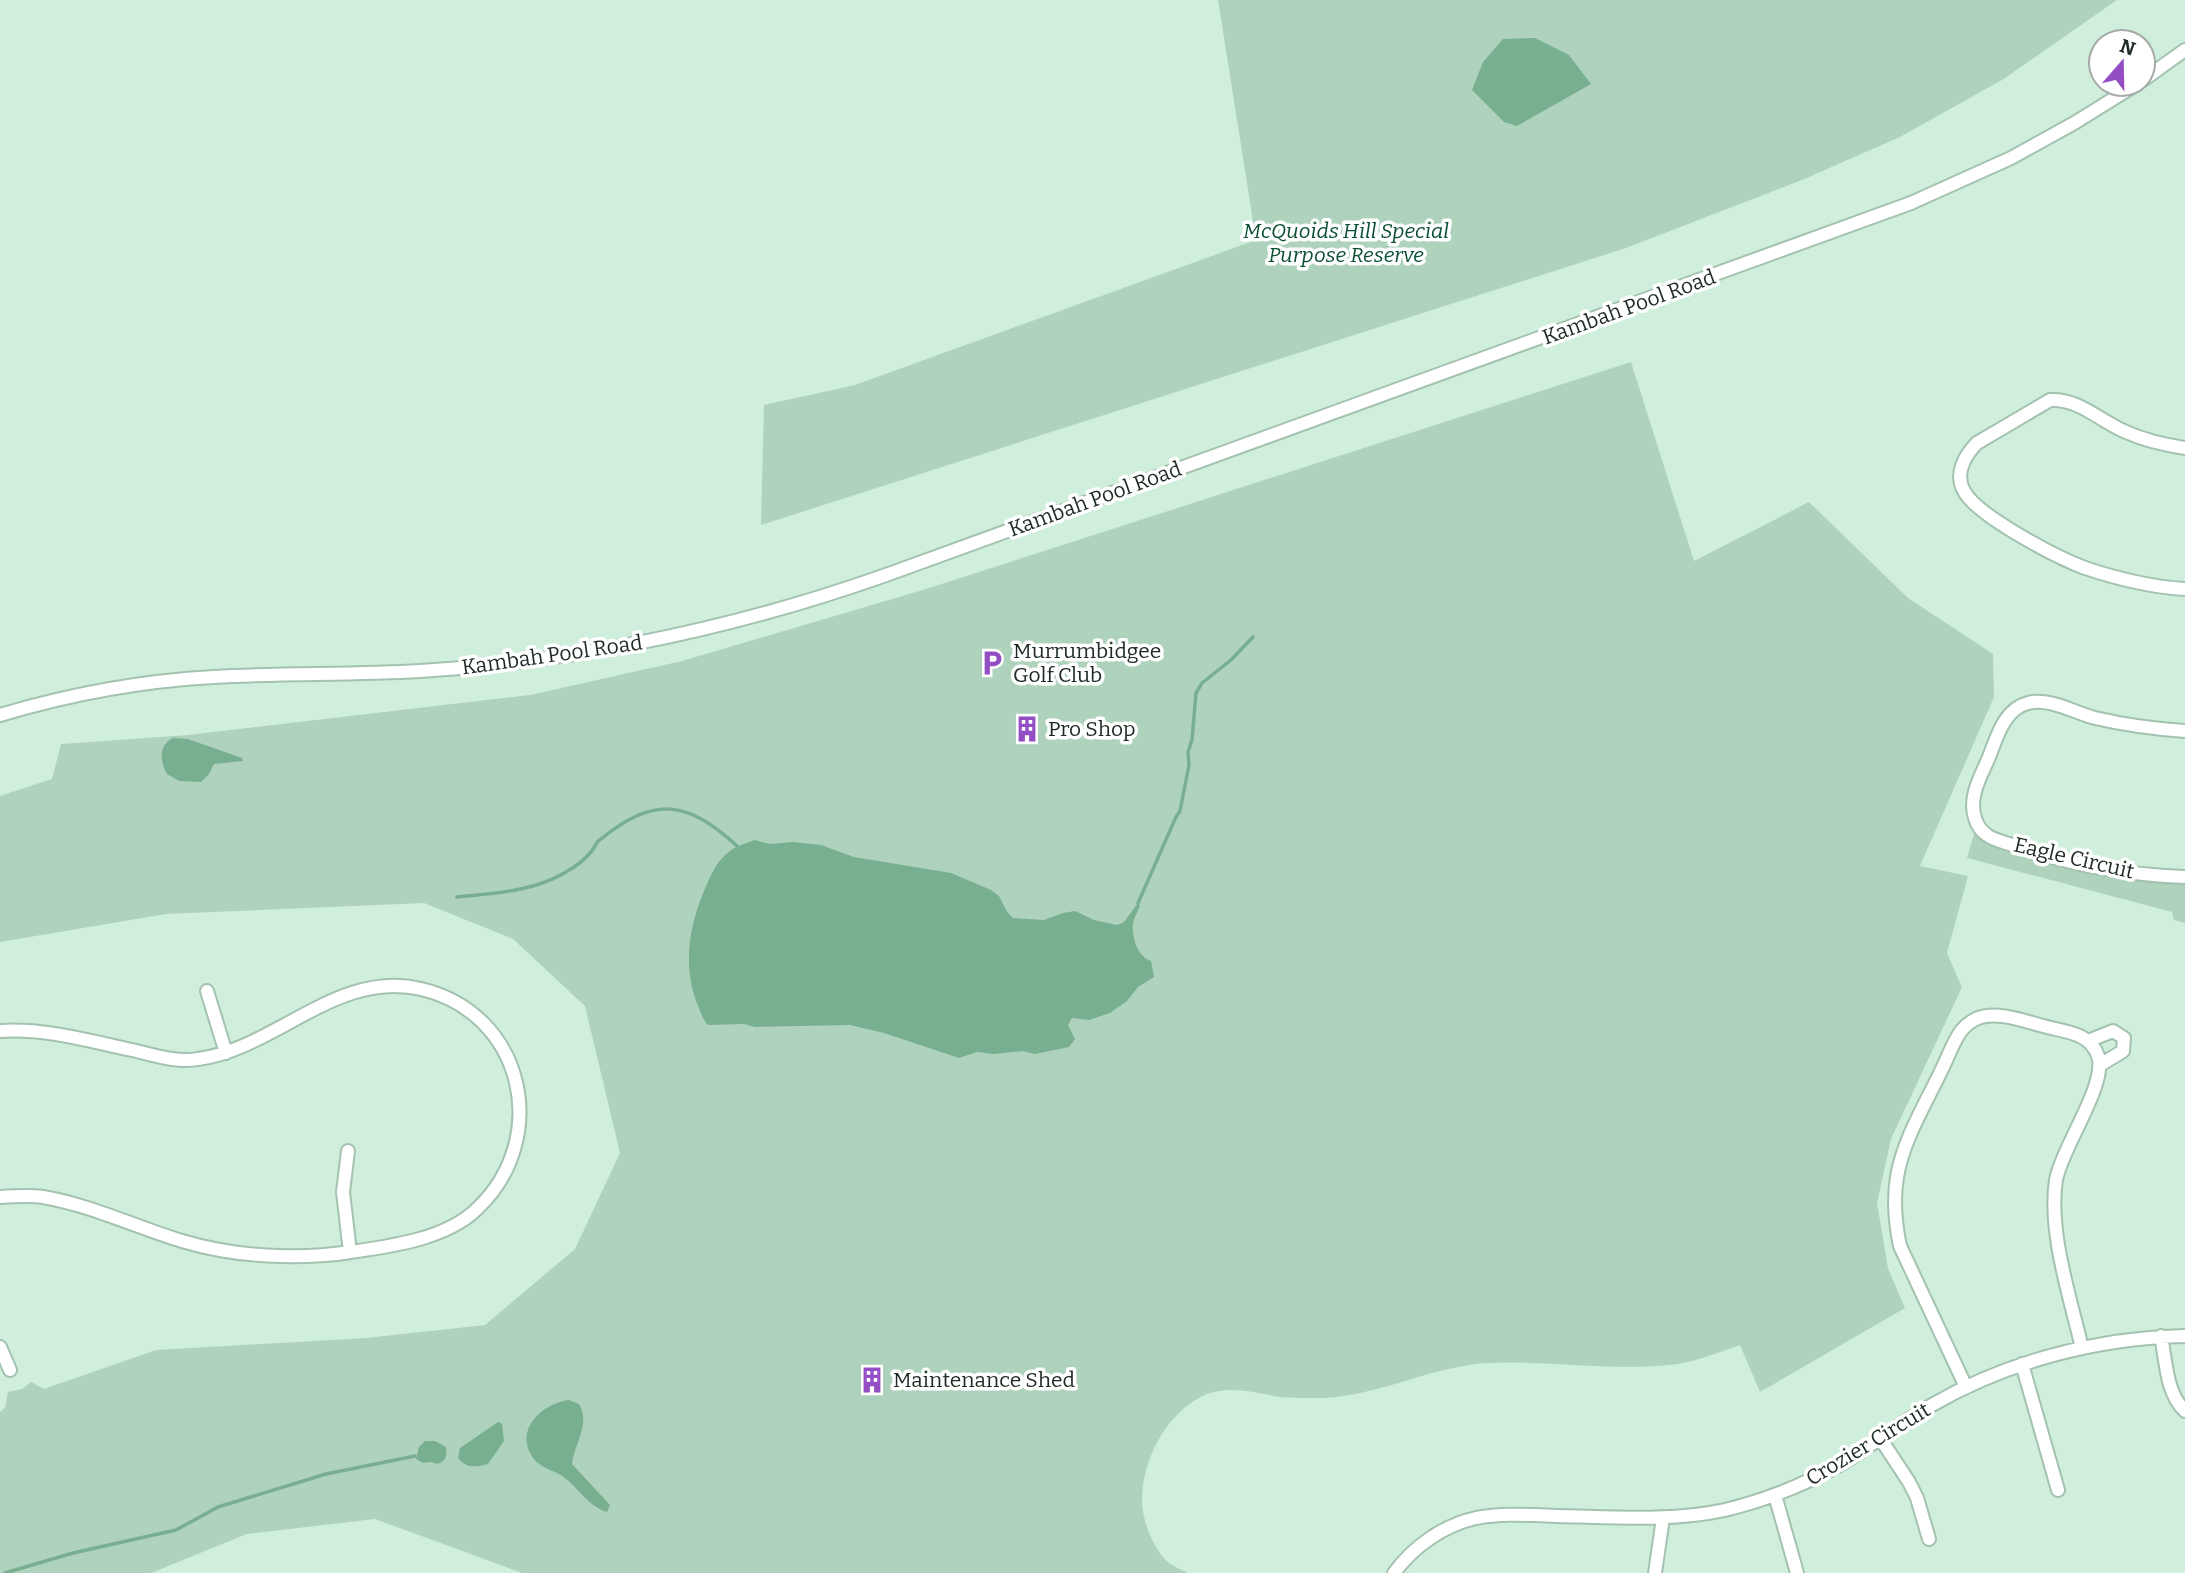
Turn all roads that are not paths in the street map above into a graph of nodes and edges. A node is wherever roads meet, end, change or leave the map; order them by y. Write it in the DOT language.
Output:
graph roads {
  1 [pos="2185,50"];
  2 [pos="2157,70"];
  3 [pos="2115,98"];
  4 [pos="2185,449"];
  5 [pos="2185,589"];
  6 [pos="0,715"];
  7 [pos="2185,731"];
  8 [pos="2185,877"];
  9 [pos="207,991"];
  10 [pos="0,1031"];
  11 [pos="2088,1041"];
  12 [pos="226,1053"];
  13 [pos="2100,1065"];
  14 [pos="348,1152"];
  15 [pos="0,1197"];
  16 [pos="350,1252"];
  17 [pos="2161,1336"];
  18 [pos="2185,1336"];
  19 [pos="0,1346"];
  20 [pos="2082,1348"];
  21 [pos="2022,1364"];
  22 [pos="10,1370"];
  23 [pos="1966,1387"];
  24 [pos="2185,1411"];
  25 [pos="1880,1438"];
  26 [pos="2058,1490"];
  27 [pos="1775,1495"];
  28 [pos="1663,1518"];
  29 [pos="1929,1539"];
  30 [pos="1394,1573"];
  31 [pos="1655,1573"];
  32 [pos="1797,1573"];
  1 -- 2 [label="street"];
  3 -- 6 [label="street, Kambah Pool Road"];
  4 -- 5 [label="street"];
  7 -- 8 [label="street, Eagle Circuit"];
  9 -- 12 [label="street"];
  10 -- 12 [label="street"];
  11 -- 13 [label="street"];
  11 -- 13 [label="street"];
  11 -- 23 [label="street"];
  12 -- 16 [label="street"];
  13 -- 20 [label="street"];
  14 -- 16 [label="street"];
  15 -- 16 [label="street"];
  17 -- 18 [label="street, Crozier Circuit"];
  17 -- 20 [label="street, Crozier Circuit"];
  17 -- 24 [label="street"];
  19 -- 22 [label="street"];
  20 -- 21 [label="street, Crozier Circuit"];
  21 -- 23 [label="street, Crozier Circuit"];
  21 -- 26 [label="street"];
  23 -- 25 [label="street, Crozier Circuit"];
  25 -- 27 [label="street, Crozier Circuit"];
  25 -- 29 [label="street"];
  27 -- 28 [label="street, Crozier Circuit"];
  27 -- 32 [label="street"];
  28 -- 30 [label="street, Crozier Circuit"];
  28 -- 31 [label="street"];
}
